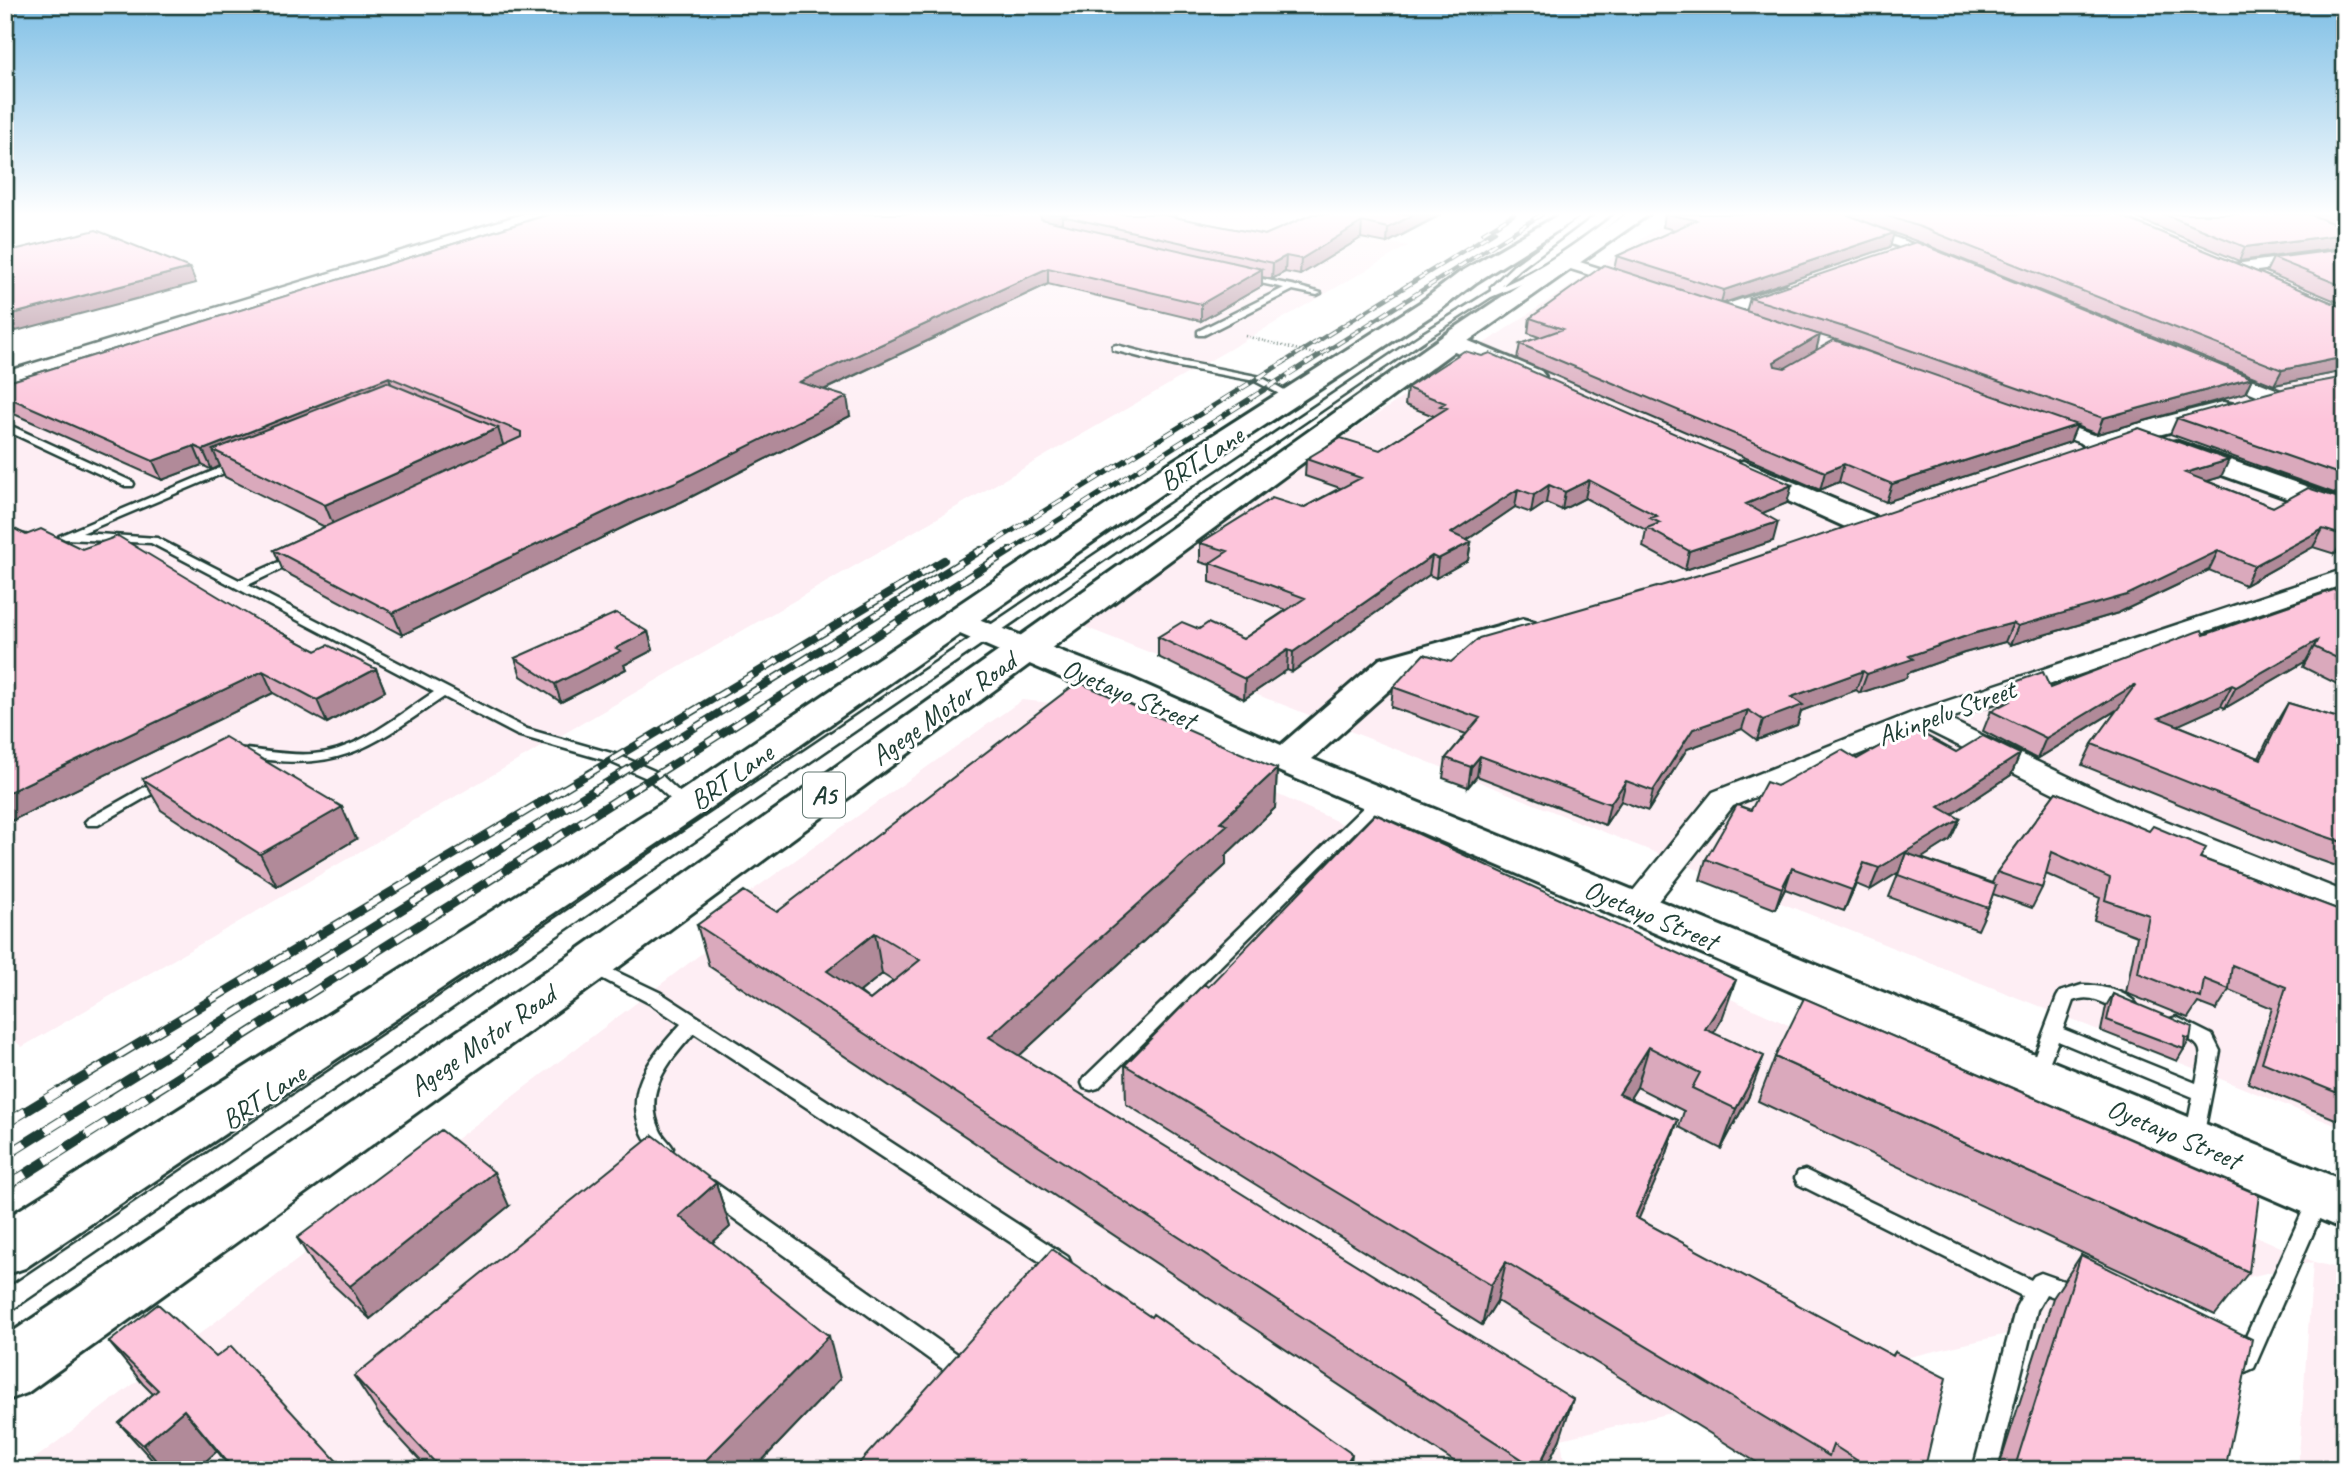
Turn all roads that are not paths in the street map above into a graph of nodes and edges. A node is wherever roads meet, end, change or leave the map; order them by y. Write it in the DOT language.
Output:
graph roads {
  1 [pos="314,283"];
  2 [pos="1273,283"];
  3 [pos="1461,283"];
  4 [pos="1501,283"];
  5 [pos="1517,283"];
  6 [pos="1538,283"];
  7 [pos="1628,283"];
  8 [pos="2267,283"];
  9 [pos="2272,285"];
  10 [pos="1798,286"];
  11 [pos="1292,287"];
  12 [pos="1644,288"];
  13 [pos="1317,293"];
  14 [pos="1488,295"];
  15 [pos="1746,320"];
  16 [pos="1201,333"];
  17 [pos="1452,341"];
  18 [pos="1116,348"];
  19 [pos="2197,363"];
  20 [pos="5,378"];
  21 [pos="1552,385"];
  22 [pos="2286,393"];
  23 [pos="1292,397"];
  24 [pos="2022,415"];
  25 [pos="5,426"];
  26 [pos="17,431"];
  27 [pos="2135,434"];
  28 [pos="5,435"];
  29 [pos="2097,443"];
  30 [pos="2058,456"];
  31 [pos="1714,457"];
  32 [pos="247,460"];
  33 [pos="129,484"];
  34 [pos="2345,510"];
  35 [pos="1813,540"];
  36 [pos="313,550"];
  37 [pos="2345,576"];
  38 [pos="240,584"];
  39 [pos="2315,586"];
  40 [pos="2345,598"];
  41 [pos="1552,621"];
  42 [pos="973,627"];
  43 [pos="1024,649"];
  44 [pos="444,691"];
  45 [pos="1923,718"];
  46 [pos="221,754"];
  47 [pos="1285,762"];
  48 [pos="181,771"];
  49 [pos="1378,801"];
  50 [pos="686,806"];
  51 [pos="93,822"];
  52 [pos="2345,905"];
  53 [pos="1636,907"];
  54 [pos="589,965"];
  55 [pos="692,1023"];
  56 [pos="2053,1032"];
  57 [pos="2037,1075"];
  58 [pos="1091,1083"];
  59 [pos="2202,1093"];
  60 [pos="2194,1140"];
  61 [pos="1805,1178"];
  62 [pos="2332,1201"];
  63 [pos="5,1250"];
  64 [pos="1053,1259"];
  65 [pos="1076,1275"];
  66 [pos="1035,1278"];
  67 [pos="2034,1292"];
  68 [pos="5,1302"];
  69 [pos="2100,1308"];
  70 [pos="973,1346"];
  71 [pos="955,1365"];
  72 [pos="2216,1367"];
  73 [pos="5,1372"];
  74 [pos="937,1386"];
  75 [pos="1985,1470"];
  1 -- 20 [label="street"];
  2 -- 11 [label="lane"];
  3 -- 23 [label="main road, A5"];
  4 -- 14 [label="lane, BRT Lane"];
  5 -- 14 [label="lane, BRT Lane"];
  6 -- 17 [label="main road, Agege Motor Road / A5"];
  7 -- 12 [label="street"];
  8 -- 9 [label="main road"];
  10 -- 15 [label="street"];
  11 -- 13 [label="lane"];
  11 -- 16 [label="lane"];
  14 -- 42 [label="lane, BRT Lane"];
  17 -- 21 [label="main road"];
  17 -- 43 [label="main road, Agege Motor Road / A5"];
  18 -- 23 [label="lane"];
  19 -- 22 [label="street"];
  22 -- 27 [label="main road"];
  23 -- 42 [label="main road, A5"];
  24 -- 29 [label="street"];
  25 -- 26 [label="lane"];
  26 -- 28 [label="lane"];
  26 -- 33 [label="lane"];
  27 -- 29 [label="main road"];
  27 -- 34 [label="main road"];
  29 -- 30 [label="main road"];
  31 -- 35 [label="main road"];
  32 -- 38 [label="lane"];
  36 -- 38 [label="lane"];
  37 -- 39 [label="street, Akinpelu Street"];
  38 -- 44 [label="lane"];
  39 -- 40 [label="street"];
  39 -- 45 [label="street, Akinpelu Street"];
  41 -- 47 [label="main road"];
  42 -- 43 [label="main road, Oyetayo Street"];
  42 -- 50 [label="main road, A5"];
  42 -- 68 [label="lane, BRT Lane"];
  43 -- 47 [label="main road, Oyetayo Street"];
  43 -- 54 [label="main road, Agege Motor Road / A5"];
  44 -- 46 [label="lane"];
  44 -- 50 [label="lane"];
  45 -- 52 [label="street"];
  45 -- 53 [label="street, Akinpelu Street"];
  47 -- 49 [label="main road, Oyetayo Street"];
  48 -- 51 [label="lane"];
  49 -- 53 [label="main road, Oyetayo Street"];
  49 -- 58 [label="lane"];
  50 -- 63 [label="main road, A5"];
  53 -- 57 [label="main road, Oyetayo Street"];
  54 -- 55 [label="lane"];
  54 -- 73 [label="main road, Agege Motor Road / A5"];
  55 -- 64 [label="lane"];
  55 -- 71 [label="lane"];
  56 -- 57 [label="lane"];
  56 -- 59 [label="lane"];
  56 -- 59 [label="lane"];
  57 -- 60 [label="main road, Oyetayo Street"];
  59 -- 60 [label="lane"];
  60 -- 62 [label="main road, Oyetayo Street"];
  61 -- 67 [label="lane"];
  62 -- 72 [label="lane"];
  64 -- 65 [label="lane"];
  64 -- 66 [label="lane"];
  67 -- 69 [label="lane"];
  67 -- 75 [label="lane"];
  70 -- 71 [label="lane"];
  71 -- 74 [label="lane"];
}
